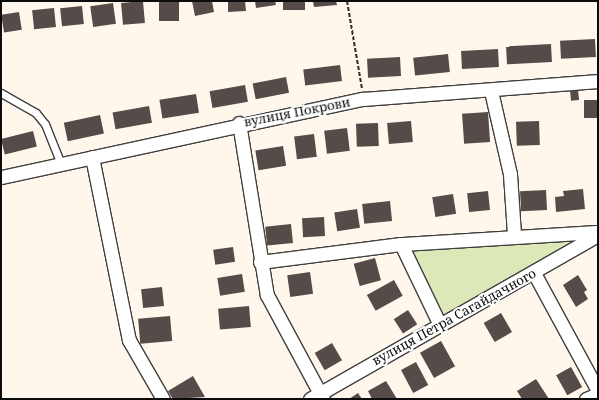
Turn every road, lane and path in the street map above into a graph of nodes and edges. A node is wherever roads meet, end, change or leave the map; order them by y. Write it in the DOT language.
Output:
graph roads {
  1 [pos="347,1"];
  2 [pos="598,81"];
  3 [pos="492,91"];
  4 [pos="1,93"];
  5 [pos="363,99"];
  6 [pos="239,123"];
  7 [pos="92,157"];
  8 [pos="61,164"];
  9 [pos="1,177"];
  10 [pos="598,232"];
  11 [pos="514,235"];
  12 [pos="598,235"];
  13 [pos="401,244"];
  14 [pos="260,262"];
  15 [pos="534,273"];
  16 [pos="440,325"];
  17 [pos="598,391"];
  18 [pos="598,394"];
  19 [pos="318,397"];
  20 [pos="163,399"];
  21 [pos="586,399"];
  1 -- 5 [label="path"];
  2 -- 3 [label="street, вулиця Покрови"];
  3 -- 5 [label="street, вулиця Покрови"];
  3 -- 11 [label="street"];
  4 -- 8 [label="lane"];
  5 -- 6 [label="street, вулиця Покрови"];
  6 -- 7 [label="street, вулиця Покрови"];
  6 -- 14 [label="street"];
  7 -- 8 [label="street, вулиця Покрови"];
  7 -- 20 [label="street"];
  8 -- 9 [label="street, вулиця Покрови"];
  10 -- 11 [label="street"];
  11 -- 13 [label="street"];
  12 -- 15 [label="street, вулиця Петра Сагайдачного"];
  13 -- 14 [label="street"];
  13 -- 16 [label="street"];
  14 -- 19 [label="street"];
  15 -- 16 [label="street, вулиця Петра Сагайдачного"];
  15 -- 17 [label="street"];
  16 -- 19 [label="street, вулиця Петра Сагайдачного"];
  18 -- 21 [label="street"];
}
